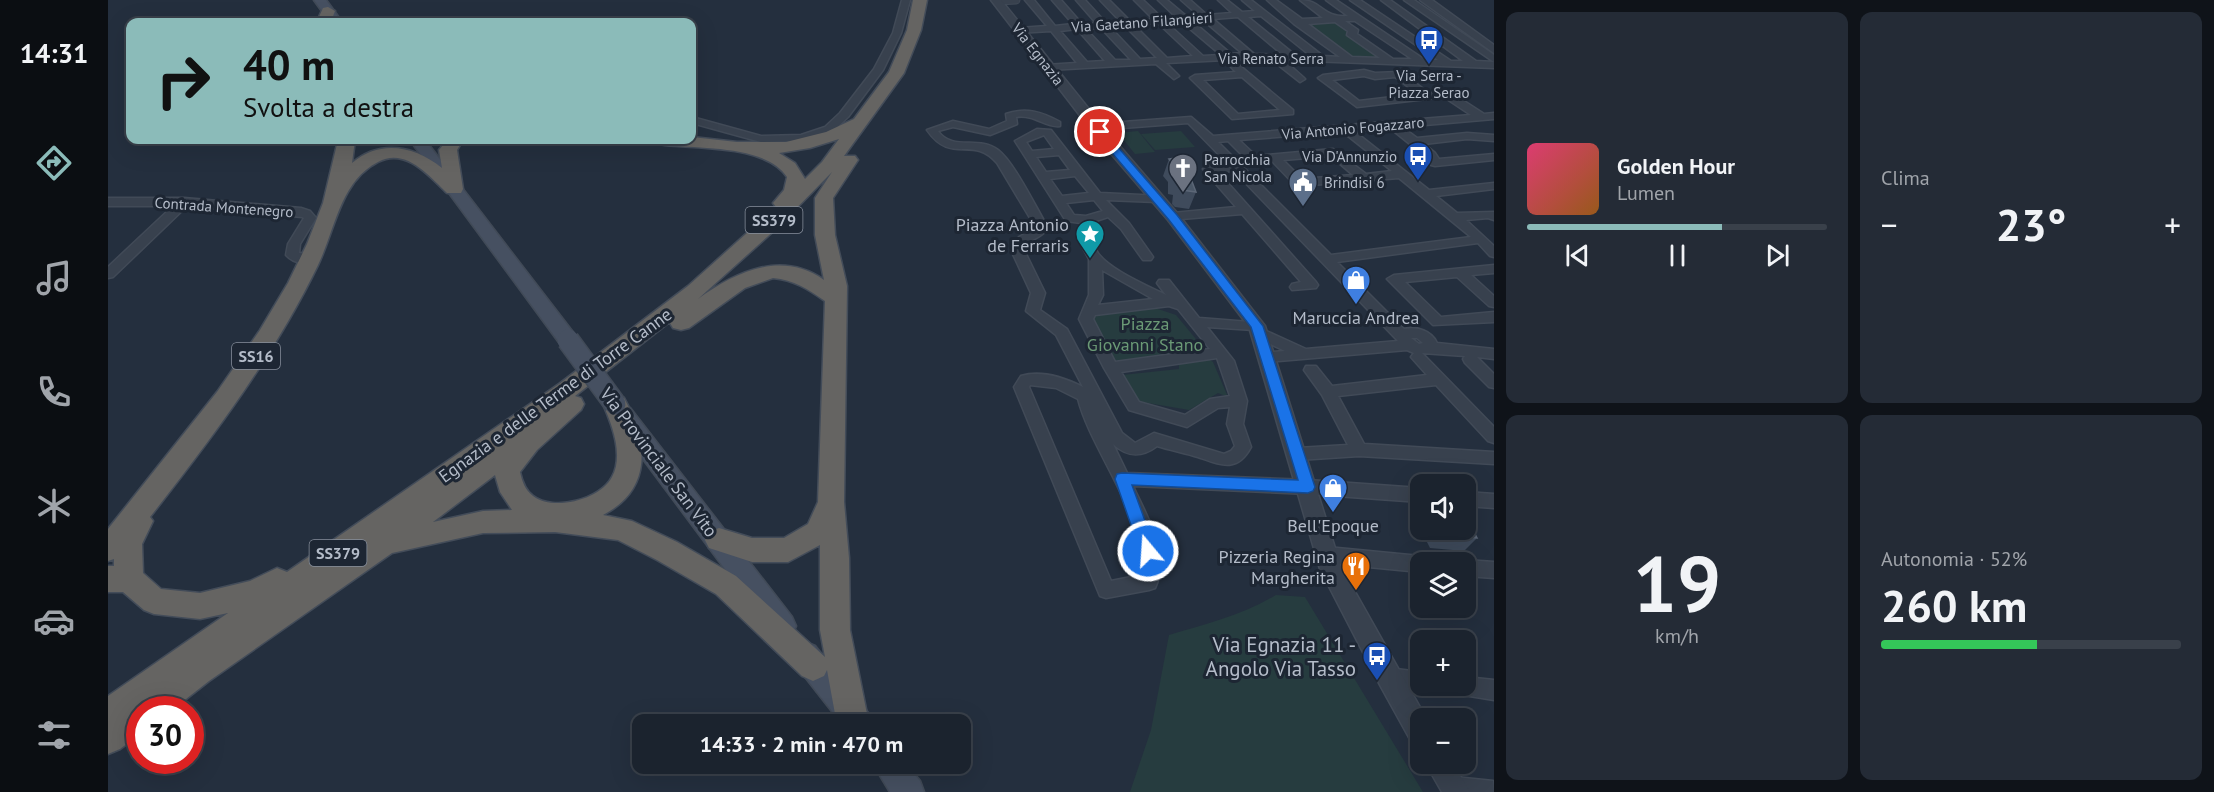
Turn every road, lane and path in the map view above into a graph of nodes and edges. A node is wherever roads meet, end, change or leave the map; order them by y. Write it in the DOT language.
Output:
graph roads {
  1 [pos="906,0"];
  2 [pos="920,0"];
  3 [pos="930,0"];
  4 [pos="1016,0"];
  5 [pos="1029,0"];
  6 [pos="1056,0"];
  7 [pos="1080,0"];
  8 [pos="1104,0"];
  9 [pos="1138,0"];
  10 [pos="1162,0"];
  11 [pos="1185,0"];
  12 [pos="1222,0"];
  13 [pos="1246,0"];
  14 [pos="1271,0"];
  15 [pos="1304,0"];
  16 [pos="1330,0"];
  17 [pos="1354,0"];
  18 [pos="1384,0"];
  19 [pos="1408,0"];
  20 [pos="1425,0"];
  21 [pos="997,1"];
  22 [pos="1263,13"];
  23 [pos="1240,15"];
  24 [pos="1206,17"];
  25 [pos="1356,18"];
  26 [pos="1185,19"];
  27 [pos="1334,19"];
  28 [pos="1160,21"];
  29 [pos="1300,22"];
  30 [pos="1127,23"];
  31 [pos="1276,23"];
  32 [pos="1440,23"];
  33 [pos="1418,24"];
  34 [pos="1104,25"];
  35 [pos="1080,26"];
  36 [pos="1393,26"];
  37 [pos="1370,27"];
  38 [pos="1052,28"];
  39 [pos="1020,31"];
  40 [pos="1494,50"];
  41 [pos="1251,56"];
  42 [pos="1273,56"];
  43 [pos="1226,57"];
  44 [pos="1292,57"];
  45 [pos="1319,57"];
  46 [pos="1200,58"];
  47 [pos="1349,58"];
  48 [pos="1494,59"];
  49 [pos="1161,60"];
  50 [pos="1386,60"];
  51 [pos="1421,61"];
  52 [pos="1138,62"];
  53 [pos="1447,62"];
  54 [pos="1112,63"];
  55 [pos="1473,63"];
  56 [pos="1494,64"];
  57 [pos="1084,65"];
  58 [pos="1049,67"];
  59 [pos="1244,74"];
  60 [pos="1397,74"];
  61 [pos="1174,76"];
  62 [pos="1300,79"];
  63 [pos="1428,96"];
  64 [pos="1480,116"];
  65 [pos="1494,116"];
  66 [pos="860,120"];
  67 [pos="696,121"];
  68 [pos="1056,124"];
  69 [pos="1392,125"];
  70 [pos="1096,127"];
  71 [pos="1346,129"];
  72 [pos="1315,132"];
  73 [pos="1231,138"];
  74 [pos="1494,138"];
  75 [pos="1212,139"];
  76 [pos="696,142"];
  77 [pos="1414,142"];
  78 [pos="345,144"];
  79 [pos="421,144"];
  80 [pos="452,144"];
  81 [pos="859,145"];
  82 [pos="741,146"];
  83 [pos="1062,151"];
  84 [pos="1333,152"];
  85 [pos="1029,155"];
  86 [pos="1494,157"];
  87 [pos="1275,158"];
  88 [pos="1239,167"];
  89 [pos="1078,172"];
  90 [pos="1401,174"];
  91 [pos="1042,176"];
  92 [pos="1362,177"];
  93 [pos="1494,186"];
  94 [pos="454,189"];
  95 [pos="1426,194"];
  96 [pos="335,195"];
  97 [pos="1097,196"];
  98 [pos="1157,198"];
  99 [pos="1058,200"];
  100 [pos="108,202"];
  101 [pos="184,202"];
  102 [pos="1245,210"];
  103 [pos="1110,213"];
  104 [pos="1494,216"];
  105 [pos="1455,217"];
  106 [pos="1173,218"];
  107 [pos="1087,220"];
  108 [pos="1481,239"];
  109 [pos="1494,253"];
  110 [pos="736,255"];
  111 [pos="1147,257"];
  112 [pos="312,258"];
  113 [pos="1095,259"];
  114 [pos="1327,259"];
  115 [pos="1494,269"];
  116 [pos="1459,272"];
  117 [pos="108,274"];
  118 [pos="1164,284"];
  119 [pos="1298,286"];
  120 [pos="835,298"];
  121 [pos="1167,302"];
  122 [pos="1494,303"];
  123 [pos="1183,306"];
  124 [pos="1089,311"];
  125 [pos="1494,316"];
  126 [pos="1196,322"];
  127 [pos="1438,322"];
  128 [pos="1258,330"];
  129 [pos="658,340"];
  130 [pos="1411,342"];
  131 [pos="1220,353"];
  132 [pos="1306,354"];
  133 [pos="1494,354"];
  134 [pos="1268,357"];
  135 [pos="1470,359"];
  136 [pos="1111,368"];
  137 [pos="1311,369"];
  138 [pos="1439,379"];
  139 [pos="1494,383"];
  140 [pos="1328,392"];
  141 [pos="1239,401"];
  142 [pos="572,404"];
  143 [pos="615,404"];
  144 [pos="1494,437"];
  145 [pos="1359,450"];
  146 [pos="478,452"];
  147 [pos="1298,454"];
  148 [pos="1494,458"];
  149 [pos="1122,479"];
  150 [pos="1308,487"];
  151 [pos="1410,494"];
  152 [pos="148,500"];
  153 [pos="1476,500"];
  154 [pos="1494,501"];
  155 [pos="831,502"];
  156 [pos="719,540"];
  157 [pos="380,546"];
  158 [pos="108,549"];
  159 [pos="1327,555"];
  160 [pos="1410,563"];
  161 [pos="1476,569"];
  162 [pos="1494,570"];
  163 [pos="118,579"];
  164 [pos="813,666"];
  165 [pos="1388,677"];
  166 [pos="1410,680"];
  167 [pos="1476,688"];
  168 [pos="1494,690"];
  169 [pos="164,696"];
  170 [pos="851,714"];
  171 [pos="854,714"];
  172 [pos="108,715"];
  173 [pos="1410,715"];
  174 [pos="126,724"];
  175 [pos="108,737"];
  176 [pos="896,774"];
  177 [pos="1446,774"];
  178 [pos="1456,790"];
  179 [pos="909,792"];
  180 [pos="1493,792"];
  1 -- 67 [label="street"];
  2 -- 66 [label="highway, Egnazia e delle Terme di Torre Canne / SS379"];
  3 -- 81 [label="highway, Egnazia e delle Terme di Torre Canne / SS379"];
  4 -- 21 [label="street"];
  5 -- 38 [label="street"];
  6 -- 35 [label="street"];
  7 -- 34 [label="street"];
  8 -- 30 [label="street"];
  9 -- 28 [label="street"];
  10 -- 26 [label="street"];
  11 -- 24 [label="street"];
  12 -- 23 [label="street"];
  13 -- 22 [label="street"];
  14 -- 29 [label="street"];
  15 -- 27 [label="street"];
  16 -- 25 [label="street"];
  17 -- 36 [label="street"];
  18 -- 33 [label="street"];
  19 -- 32 [label="street"];
  20 -- 40 [label="street"];
  21 -- 39 [label="street, Via Egnazia"];
  22 -- 23 [label="street, Via Gaetano Filangieri"];
  22 -- 31 [label="street"];
  23 -- 24 [label="street, Via Gaetano Filangieri"];
  23 -- 44 [label="street"];
  24 -- 26 [label="street, Via Gaetano Filangieri"];
  24 -- 41 [label="street"];
  25 -- 27 [label="street"];
  25 -- 37 [label="street"];
  26 -- 28 [label="street, Via Gaetano Filangieri"];
  26 -- 43 [label="street"];
  27 -- 29 [label="street"];
  27 -- 50 [label="street"];
  28 -- 30 [label="street, Via Gaetano Filangieri"];
  28 -- 46 [label="street"];
  29 -- 31 [label="street"];
  29 -- 47 [label="street"];
  30 -- 34 [label="street, Via Gaetano Filangieri"];
  30 -- 49 [label="street"];
  31 -- 45 [label="street"];
  32 -- 33 [label="street"];
  32 -- 48 [label="street"];
  33 -- 36 [label="street"];
  33 -- 55 [label="street"];
  34 -- 35 [label="street, Via Gaetano Filangieri"];
  34 -- 52 [label="street"];
  35 -- 38 [label="street, Via Gaetano Filangieri"];
  35 -- 54 [label="street"];
  36 -- 37 [label="street"];
  36 -- 53 [label="street"];
  37 -- 51 [label="street"];
  38 -- 39 [label="street, Via Gaetano Filangieri"];
  38 -- 57 [label="street"];
  39 -- 58 [label="street, Via Egnazia"];
  41 -- 42 [label="street, Via Renato Serra"];
  41 -- 43 [label="street, Via Renato Serra"];
  42 -- 44 [label="street, Via Renato Serra"];
  42 -- 62 [label="street"];
  43 -- 46 [label="street, Via Renato Serra"];
  43 -- 59 [label="street"];
  44 -- 45 [label="street, Via Renato Serra"];
  45 -- 47 [label="street, Via Renato Serra"];
  46 -- 49 [label="street, Via Renato Serra"];
  47 -- 50 [label="street, Via Renato Serra"];
  49 -- 52 [label="street, Via Renato Serra"];
  49 -- 61 [label="street"];
  50 -- 51 [label="street, Via Renato Serra"];
  50 -- 60 [label="street"];
  51 -- 53 [label="street, Via Renato Serra"];
  52 -- 54 [label="street, Via Renato Serra"];
  53 -- 55 [label="street, Via Renato Serra"];
  54 -- 57 [label="street, Via Renato Serra"];
  55 -- 56 [label="street, Via Renato Serra"];
  57 -- 58 [label="street, Via Renato Serra"];
  58 -- 70 [label="street, Via Egnazia"];
  59 -- 59 [label="street"];
  60 -- 63 [label="street"];
  60 -- 63 [label="street"];
  63 -- 64 [label="street"];
  64 -- 65 [label="street, Via Antonio Fogazzaro"];
  64 -- 69 [label="street, Via Antonio Fogazzaro"];
  66 -- 82 [label="highway"];
  66 -- 110 [label="highway, Egnazia e delle Terme di Torre Canne / SS379"];
  68 -- 141 [label="street"];
  69 -- 71 [label="street, Via Antonio Fogazzaro"];
  69 -- 77 [label="street"];
  70 -- 75 [label="street"];
  70 -- 98 [label="street, Via Egnazia"];
  71 -- 72 [label="street, Via Antonio Fogazzaro"];
  71 -- 90 [label="street"];
  72 -- 73 [label="street, Via Antonio Fogazzaro"];
  72 -- 84 [label="street"];
  73 -- 75 [label="street, Via Antonio Fogazzaro"];
  73 -- 87 [label="street"];
  74 -- 77 [label="street"];
  75 -- 88 [label="street"];
  76 -- 82 [label="highway"];
  77 -- 86 [label="street"];
  78 -- 96 [label="highway, SS16"];
  79 -- 94 [label="main road, Via Provinciale San Vito"];
  80 -- 94 [label="highway"];
  81 -- 120 [label="highway"];
  81 -- 129 [label="highway, Egnazia e delle Terme di Torre Canne / SS379"];
  82 -- 110 [label="highway"];
  83 -- 85 [label="street"];
  83 -- 85 [label="street"];
  83 -- 89 [label="street"];
  84 -- 87 [label="street"];
  84 -- 92 [label="street"];
  85 -- 91 [label="street"];
  87 -- 92 [label="street"];
  88 -- 102 [label="street"];
  88 -- 114 [label="street"];
  89 -- 91 [label="street"];
  89 -- 97 [label="street"];
  90 -- 92 [label="street"];
  90 -- 95 [label="street"];
  91 -- 99 [label="street"];
  93 -- 95 [label="street"];
  94 -- 96 [label="highway"];
  94 -- 143 [label="main road, Via Provinciale San Vito, bridge"];
  95 -- 105 [label="street"];
  96 -- 112 [label="highway, SS16"];
  97 -- 98 [label="street"];
  97 -- 99 [label="street"];
  97 -- 103 [label="street"];
  98 -- 106 [label="street, Via Egnazia"];
  99 -- 107 [label="street"];
  100 -- 101 [label="street, Contrada Montenegro"];
  101 -- 112 [label="street, Contrada Montenegro"];
  101 -- 117 [label="street"];
  102 -- 106 [label="street"];
  102 -- 119 [label="street"];
  103 -- 107 [label="street"];
  103 -- 111 [label="street"];
  104 -- 105 [label="street"];
  105 -- 108 [label="street"];
  106 -- 128 [label="street, Via Egnazia"];
  107 -- 113 [label="street"];
  108 -- 109 [label="street"];
  108 -- 114 [label="street"];
  110 -- 146 [label="highway, Egnazia e delle Terme di Torre Canne / SS379"];
  112 -- 152 [label="highway, SS16"];
  113 -- 121 [label="street"];
  113 -- 124 [label="street"];
  114 -- 130 [label="street"];
  115 -- 116 [label="street"];
  116 -- 122 [label="street"];
  116 -- 127 [label="street"];
  118 -- 123 [label="street"];
  120 -- 129 [label="highway"];
  120 -- 155 [label="highway"];
  121 -- 123 [label="street"];
  121 -- 124 [label="street"];
  123 -- 126 [label="street"];
  124 -- 136 [label="street"];
  125 -- 127 [label="street"];
  126 -- 128 [label="street"];
  126 -- 131 [label="street"];
  127 -- 130 [label="street"];
  128 -- 132 [label="street"];
  128 -- 134 [label="street, Via Egnazia"];
  129 -- 142 [label="highway, Egnazia e delle Terme di Torre Canne"];
  130 -- 132 [label="street"];
  130 -- 133 [label="street"];
  130 -- 138 [label="street"];
  131 -- 136 [label="street"];
  131 -- 141 [label="street"];
  132 -- 134 [label="street"];
  134 -- 147 [label="street, Via Egnazia"];
  135 -- 139 [label="street"];
  136 -- 141 [label="street"];
  137 -- 140 [label="street"];
  138 -- 140 [label="street"];
  138 -- 144 [label="street"];
  140 -- 145 [label="street"];
  142 -- 143 [label="highway"];
  142 -- 157 [label="highway, Egnazia e delle Terme di Torre Canne"];
  143 -- 156 [label="main road, Via Provinciale San Vito"];
  145 -- 147 [label="street"];
  145 -- 148 [label="street"];
  146 -- 163 [label="highway"];
  146 -- 172 [label="highway, Egnazia e delle Terme di Torre Canne / SS379"];
  147 -- 150 [label="street, Via Egnazia"];
  149 -- 149 [label="street"];
  149 -- 150 [label="street"];
  150 -- 151 [label="street"];
  150 -- 159 [label="street, Via Egnazia"];
  152 -- 158 [label="highway, SS16"];
  152 -- 163 [label="highway"];
  153 -- 154 [label="street"];
  155 -- 156 [label="highway"];
  155 -- 171 [label="highway"];
  156 -- 164 [label="main road, Via Provinciale San Vito"];
  157 -- 164 [label="highway"];
  157 -- 169 [label="highway, Egnazia e delle Terme di Torre Canne"];
  159 -- 160 [label="street"];
  159 -- 165 [label="street, Via Egnazia"];
  161 -- 162 [label="street"];
  164 -- 170 [label="main road, Via Provinciale San Vito"];
  165 -- 166 [label="street"];
  165 -- 173 [label="street, Via Egnazia"];
  167 -- 168 [label="street"];
  174 -- 175 [label="highway"];
  176 -- 179 [label="main road"];
  177 -- 178 [label="street"];
  178 -- 180 [label="street"];
}
